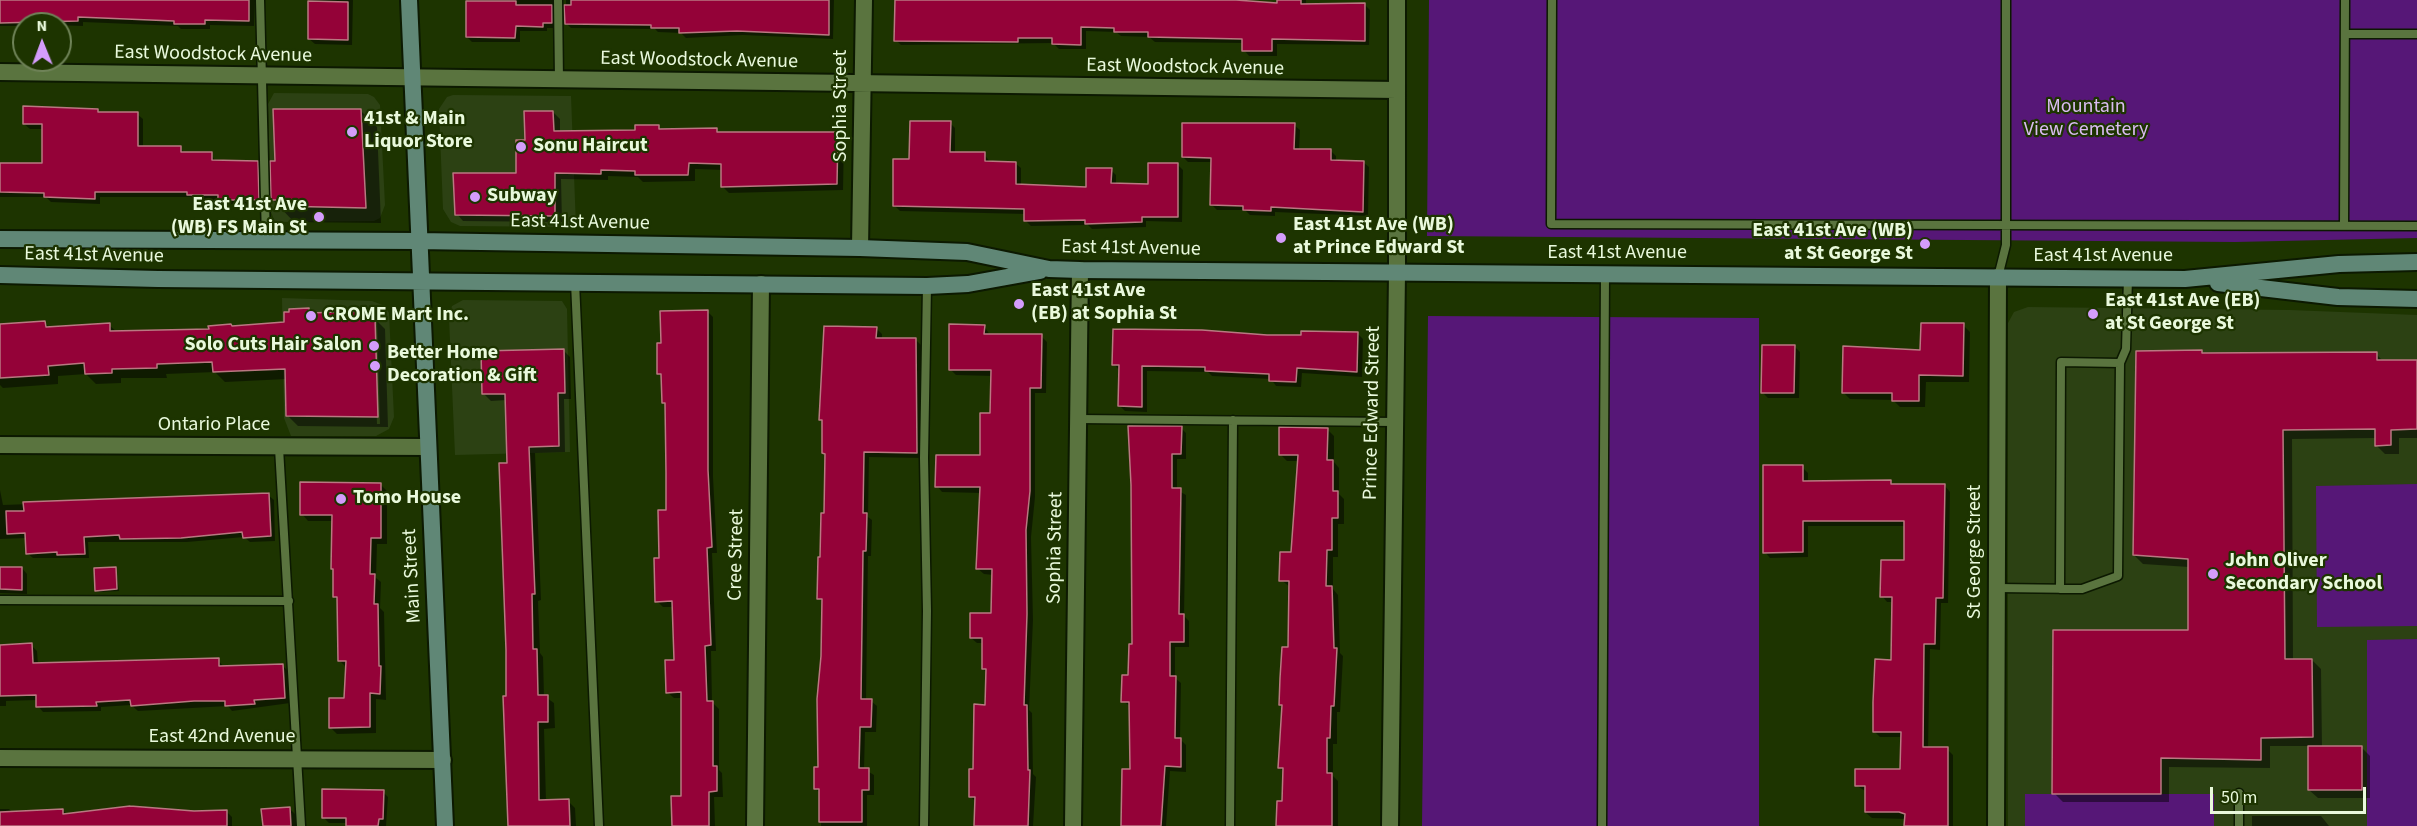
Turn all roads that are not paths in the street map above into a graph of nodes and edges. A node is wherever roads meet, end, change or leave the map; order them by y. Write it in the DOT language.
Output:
graph roads {
  1 [pos="260,0"];
  2 [pos="409,0"];
  3 [pos="558,0"];
  4 [pos="864,0"];
  5 [pos="1397,0"];
  6 [pos="1552,0"];
  7 [pos="2006,0"];
  8 [pos="2345,0"];
  9 [pos="2345,34"];
  10 [pos="2417,34"];
  11 [pos="0,72"];
  12 [pos="262,77"];
  13 [pos="412,78"];
  14 [pos="560,80"];
  15 [pos="862,85"];
  16 [pos="1397,90"];
  17 [pos="2007,225"];
  18 [pos="2344,226"];
  19 [pos="2417,226"];
  20 [pos="0,239"];
  21 [pos="266,240"];
  22 [pos="418,241"];
  23 [pos="860,248"];
  24 [pos="2417,262"];
  25 [pos="1050,269"];
  26 [pos="1080,270"];
  27 [pos="1397,273"];
  28 [pos="1605,274"];
  29 [pos="0,275"];
  30 [pos="1998,277"];
  31 [pos="2128,278"];
  32 [pos="2185,279"];
  33 [pos="420,281"];
  34 [pos="575,282"];
  35 [pos="761,284"];
  36 [pos="927,286"];
  37 [pos="2417,299"];
  38 [pos="2120,363"];
  39 [pos="1078,419"];
  40 [pos="1233,420"];
  41 [pos="1394,422"];
  42 [pos="0,446"];
  43 [pos="428,447"];
  44 [pos="279,448"];
  45 [pos="1997,588"];
  46 [pos="2060,589"];
  47 [pos="0,600"];
  48 [pos="289,601"];
  49 [pos="0,758"];
  50 [pos="298,760"];
  51 [pos="443,760"];
  52 [pos="2239,794"];
  53 [pos="302,826"];
  54 [pos="445,826"];
  55 [pos="599,826"];
  56 [pos="755,826"];
  57 [pos="924,826"];
  58 [pos="1073,826"];
  59 [pos="1230,826"];
  60 [pos="1390,826"];
  61 [pos="1602,826"];
  62 [pos="1996,826"];
  63 [pos="2239,826"];
  1 -- 12 [label="lane"];
  2 -- 13 [label="main road, Main Street"];
  3 -- 14 [label="lane"];
  4 -- 15 [label="street, Sophia Street"];
  5 -- 16 [label="street, Prince Edward Street"];
  6 -- 17 [label="lane"];
  7 -- 17 [label="lane"];
  8 -- 9 [label="lane"];
  9 -- 10 [label="lane"];
  9 -- 18 [label="lane"];
  11 -- 12 [label="street, East Woodstock Avenue"];
  12 -- 13 [label="street, East Woodstock Avenue"];
  12 -- 21 [label="lane"];
  13 -- 14 [label="street, East Woodstock Avenue"];
  13 -- 22 [label="main road, Main Street"];
  14 -- 15 [label="street, East Woodstock Avenue"];
  15 -- 16 [label="street, East Woodstock Avenue"];
  15 -- 23 [label="street, Sophia Street"];
  16 -- 27 [label="street, Prince Edward Street"];
  17 -- 18 [label="lane"];
  17 -- 30 [label="lane"];
  18 -- 19 [label="lane"];
  20 -- 21 [label="main road, East 41st Avenue"];
  21 -- 22 [label="main road, East 41st Avenue"];
  22 -- 23 [label="main road, East 41st Avenue"];
  22 -- 33 [label="main road, Main Street"];
  23 -- 25 [label="main road, East 41st Avenue"];
  24 -- 32 [label="main road, East 41st Avenue"];
  25 -- 26 [label="main road, East 41st Avenue"];
  25 -- 36 [label="main road, East 41st Avenue"];
  26 -- 27 [label="main road, East 41st Avenue"];
  26 -- 39 [label="street, Sophia Street"];
  27 -- 28 [label="main road, East 41st Avenue"];
  27 -- 41 [label="street, Prince Edward Street"];
  28 -- 30 [label="main road, East 41st Avenue"];
  28 -- 61 [label="lane"];
  29 -- 33 [label="main road, East 41st Avenue"];
  30 -- 31 [label="main road, East 41st Avenue"];
  30 -- 45 [label="street, St George Street"];
  31 -- 32 [label="main road, East 41st Avenue"];
  31 -- 38 [label="lane"];
  32 -- 37 [label="main road, East 41st Avenue"];
  33 -- 34 [label="main road, East 41st Avenue"];
  33 -- 43 [label="main road, Main Street"];
  34 -- 35 [label="main road, East 41st Avenue"];
  34 -- 55 [label="lane"];
  35 -- 36 [label="main road, East 41st Avenue"];
  35 -- 56 [label="street, Cree Street"];
  36 -- 57 [label="lane"];
  38 -- 46 [label="lane"];
  38 -- 46 [label="lane"];
  39 -- 40 [label="lane"];
  39 -- 58 [label="street, Sophia Street"];
  40 -- 41 [label="lane"];
  40 -- 59 [label="lane"];
  41 -- 60 [label="street, Prince Edward Street"];
  42 -- 44 [label="street, Ontario Place"];
  43 -- 44 [label="street, Ontario Place"];
  43 -- 51 [label="main road, Main Street"];
  44 -- 48 [label="lane"];
  45 -- 46 [label="lane"];
  45 -- 62 [label="street, St George Street"];
  47 -- 48 [label="lane"];
  48 -- 50 [label="lane"];
  49 -- 50 [label="street, East 42nd Avenue"];
  50 -- 51 [label="street, East 42nd Avenue"];
  50 -- 53 [label="lane"];
  51 -- 54 [label="main road, Main Street"];
  52 -- 63 [label="lane"];
}
